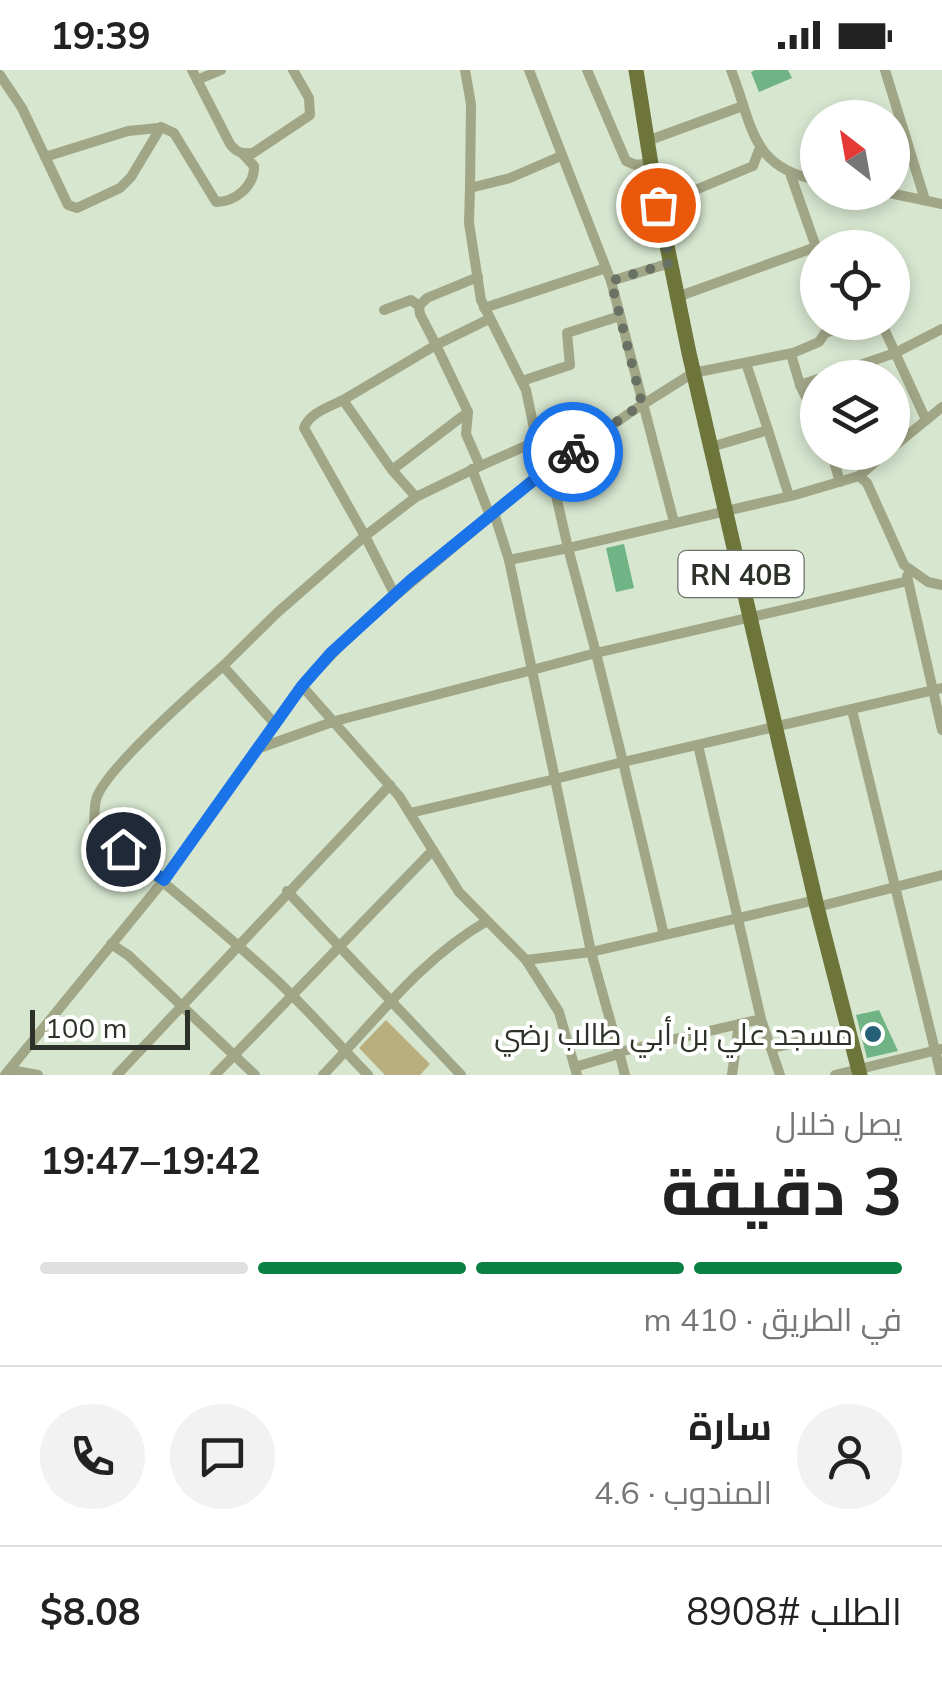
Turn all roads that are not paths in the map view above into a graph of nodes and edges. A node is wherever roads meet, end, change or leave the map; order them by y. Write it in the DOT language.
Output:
graph roads {
  1 [pos="221,70"];
  2 [pos="293,70"];
  3 [pos="465,70"];
  4 [pos="529,70"];
  5 [pos="586,70"];
  6 [pos="636,70"];
  7 [pos="732,70"];
  8 [pos="885,70"];
  9 [pos="0,74"];
  10 [pos="195,75"];
  11 [pos="744,106"];
  12 [pos="158,128"];
  13 [pos="647,141"];
  14 [pos="759,150"];
  15 [pos="243,154"];
  16 [pos="562,156"];
  17 [pos="46,157"];
  18 [pos="650,163"];
  19 [pos="791,176"];
  20 [pos="800,177"];
  21 [pos="470,188"];
  22 [pos="910,197"];
  23 [pos="926,200"];
  24 [pos="942,204"];
  25 [pos="658,205"];
  26 [pos="810,230"];
  27 [pos="800,254"];
  28 [pos="670,263"];
  29 [pos="606,268"];
  30 [pos="478,277"];
  31 [pos="611,281"];
  32 [pos="678,297"];
  33 [pos="419,306"];
  34 [pos="384,310"];
  35 [pos="486,314"];
  36 [pos="620,316"];
  37 [pos="942,329"];
  38 [pos="820,340"];
  39 [pos="889,340"];
  40 [pos="436,345"];
  41 [pos="895,353"];
  42 [pos="791,354"];
  43 [pos="874,360"];
  44 [pos="746,363"];
  45 [pos="694,373"];
  46 [pos="522,381"];
  47 [pos="800,385"];
  48 [pos="343,400"];
  49 [pos="642,404"];
  50 [pos="942,407"];
  51 [pos="468,412"];
  52 [pos="926,420"];
  53 [pos="768,430"];
  54 [pos="910,433"];
  55 [pos="537,441"];
  56 [pos="711,447"];
  57 [pos="476,468"];
  58 [pos="550,469"];
  59 [pos="392,470"];
  60 [pos="836,470"];
  61 [pos="865,470"];
  62 [pos="858,476"];
  63 [pos="840,482"];
  64 [pos="789,496"];
  65 [pos="416,497"];
  66 [pos="726,509"];
  67 [pos="492,514"];
  68 [pos="674,522"];
  69 [pos="365,536"];
  70 [pos="568,548"];
  71 [pos="509,560"];
  72 [pos="904,565"];
  73 [pos="908,581"];
  74 [pos="942,586"];
  75 [pos="395,594"];
  76 [pos="751,618"];
  77 [pos="596,653"];
  78 [pos="223,666"];
  79 [pos="532,670"];
  80 [pos="302,686"];
  81 [pos="937,689"];
  82 [pos="852,710"];
  83 [pos="336,721"];
  84 [pos="274,724"];
  85 [pos="778,728"];
  86 [pos="942,730"];
  87 [pos="698,745"];
  88 [pos="256,750"];
  89 [pos="623,762"];
  90 [pos="555,778"];
  91 [pos="390,785"];
  92 [pos="410,813"];
  93 [pos="433,850"];
  94 [pos="942,875"];
  95 [pos="164,880"];
  96 [pos="893,888"];
  97 [pos="287,891"];
  98 [pos="816,903"];
  99 [pos="738,917"];
  100 [pos="487,920"];
  101 [pos="664,935"];
  102 [pos="112,944"];
  103 [pos="238,945"];
  104 [pos="340,948"];
  105 [pos="591,952"];
  106 [pos="526,960"];
  107 [pos="291,996"];
  108 [pos="391,1001"];
  109 [pos="180,1004"];
  110 [pos="761,1019"];
  111 [pos="739,1024"];
  112 [pos="850,1032"];
  113 [pos="771,1048"];
  114 [pos="939,1050"];
  115 [pos="346,1052"];
  116 [pos="619,1053"];
  117 [pos="233,1054"];
  118 [pos="576,1071"];
  119 [pos="8,1073"];
  120 [pos="861,1073"];
  121 [pos="38,1075"];
  122 [pos="117,1075"];
  123 [pos="215,1075"];
  124 [pos="255,1075"];
  125 [pos="323,1075"];
  126 [pos="368,1075"];
  127 [pos="461,1075"];
  128 [pos="624,1075"];
  129 [pos="732,1075"];
  130 [pos="780,1075"];
  131 [pos="835,1075"];
  132 [pos="941,1075"];
  1 -- 10 [label="street"];
  2 -- 15 [label="street"];
  3 -- 21 [label="street"];
  4 -- 16 [label="street"];
  5 -- 18 [label="street"];
  6 -- 13 [label="main road, RN 40B"];
  7 -- 11 [label="street"];
  8 -- 23 [label="street"];
  9 -- 17 [label="street"];
  10 -- 15 [label="street"];
  11 -- 13 [label="street"];
  11 -- 14 [label="street"];
  12 -- 15 [label="street"];
  12 -- 17 [label="street"];
  12 -- 17 [label="street"];
  13 -- 18 [label="main road, RN 40B"];
  14 -- 19 [label="street"];
  14 -- 25 [label="street"];
  16 -- 21 [label="street"];
  16 -- 29 [label="street"];
  18 -- 25 [label="main road, RN 40B"];
  19 -- 20 [label="street"];
  19 -- 26 [label="street"];
  21 -- 30 [label="street"];
  22 -- 23 [label="street"];
  23 -- 24 [label="street"];
  25 -- 28 [label="main road, RN 40B"];
  27 -- 32 [label="street"];
  28 -- 31 [label="street"];
  28 -- 32 [label="main road, RN 40B"];
  29 -- 31 [label="street"];
  29 -- 35 [label="street"];
  30 -- 33 [label="street"];
  30 -- 35 [label="street"];
  31 -- 36 [label="street"];
  32 -- 45 [label="main road, RN 40B"];
  33 -- 34 [label="street"];
  33 -- 40 [label="street"];
  35 -- 40 [label="street"];
  35 -- 46 [label="street"];
  36 -- 46 [label="street"];
  36 -- 49 [label="street"];
  37 -- 41 [label="street"];
  38 -- 42 [label="street"];
  39 -- 41 [label="street"];
  40 -- 48 [label="street"];
  40 -- 51 [label="street"];
  41 -- 43 [label="street"];
  41 -- 52 [label="street"];
  42 -- 44 [label="street"];
  42 -- 47 [label="street"];
  44 -- 45 [label="street"];
  44 -- 53 [label="street"];
  45 -- 49 [label="street"];
  45 -- 56 [label="main road, RN 40B"];
  46 -- 55 [label="street"];
  48 -- 59 [label="street"];
  48 -- 69 [label="street"];
  49 -- 58 [label="street"];
  49 -- 68 [label="street"];
  50 -- 52 [label="street"];
  51 -- 57 [label="street"];
  51 -- 59 [label="street"];
  52 -- 54 [label="street"];
  53 -- 56 [label="street"];
  53 -- 64 [label="street"];
  55 -- 57 [label="street"];
  55 -- 58 [label="street"];
  56 -- 66 [label="main road, RN 40B"];
  57 -- 65 [label="street"];
  57 -- 67 [label="street"];
  58 -- 67 [label="street"];
  58 -- 70 [label="street"];
  59 -- 65 [label="street"];
  60 -- 63 [label="street"];
  61 -- 62 [label="street"];
  62 -- 63 [label="street"];
  62 -- 72 [label="street"];
  63 -- 64 [label="street"];
  64 -- 66 [label="street"];
  65 -- 69 [label="street"];
  66 -- 68 [label="street"];
  66 -- 76 [label="main road, RN 40B"];
  67 -- 71 [label="street"];
  67 -- 75 [label="street"];
  68 -- 70 [label="street"];
  69 -- 75 [label="street"];
  69 -- 78 [label="street"];
  70 -- 71 [label="street"];
  70 -- 77 [label="street"];
  71 -- 79 [label="street"];
  72 -- 73 [label="street"];
  72 -- 74 [label="street"];
  73 -- 76 [label="street"];
  73 -- 81 [label="street"];
  75 -- 80 [label="street"];
  76 -- 77 [label="street"];
  76 -- 85 [label="main road, RN 40B"];
  77 -- 79 [label="street"];
  77 -- 89 [label="street"];
  78 -- 84 [label="street"];
  78 -- 95 [label="street"];
  79 -- 83 [label="street"];
  79 -- 90 [label="street"];
  80 -- 83 [label="street"];
  80 -- 84 [label="street"];
  81 -- 82 [label="street"];
  81 -- 86 [label="street"];
  82 -- 85 [label="street"];
  82 -- 96 [label="street"];
  83 -- 88 [label="street"];
  83 -- 91 [label="street"];
  84 -- 88 [label="street"];
  85 -- 87 [label="street"];
  85 -- 98 [label="main road, RN 40B"];
  87 -- 89 [label="street"];
  87 -- 99 [label="street"];
  88 -- 95 [label="street"];
  89 -- 90 [label="street"];
  89 -- 101 [label="street"];
  90 -- 92 [label="street"];
  90 -- 105 [label="street"];
  91 -- 92 [label="street"];
  91 -- 97 [label="street"];
  92 -- 93 [label="street"];
  93 -- 100 [label="street"];
  93 -- 104 [label="street"];
  94 -- 96 [label="street"];
  95 -- 102 [label="street"];
  95 -- 103 [label="street"];
  96 -- 98 [label="street"];
  96 -- 114 [label="street"];
  97 -- 103 [label="street"];
  97 -- 104 [label="street"];
  98 -- 99 [label="street"];
  98 -- 112 [label="main road, RN 40B"];
  99 -- 101 [label="street"];
  99 -- 110 [label="street"];
  100 -- 106 [label="street"];
  100 -- 108 [label="street"];
  101 -- 105 [label="street"];
  102 -- 109 [label="street"];
  102 -- 119 [label="street"];
  103 -- 107 [label="street"];
  103 -- 109 [label="street"];
  104 -- 107 [label="street"];
  104 -- 108 [label="street"];
  105 -- 106 [label="street"];
  105 -- 116 [label="street"];
  106 -- 118 [label="street"];
  107 -- 115 [label="street"];
  107 -- 117 [label="street"];
  108 -- 115 [label="street"];
  108 -- 127 [label="street"];
  109 -- 117 [label="street"];
  109 -- 122 [label="street"];
  110 -- 111 [label="street"];
  110 -- 113 [label="street"];
  111 -- 116 [label="street"];
  111 -- 129 [label="street"];
  112 -- 113 [label="street"];
  112 -- 120 [label="main road, RN 40B"];
  113 -- 130 [label="street"];
  114 -- 120 [label="street"];
  114 -- 132 [label="street"];
  115 -- 125 [label="street"];
  115 -- 126 [label="street"];
  116 -- 118 [label="street"];
  116 -- 128 [label="street"];
  117 -- 123 [label="street"];
  117 -- 124 [label="street"];
  119 -- 121 [label="street"];
  120 -- 131 [label="street"];
}
